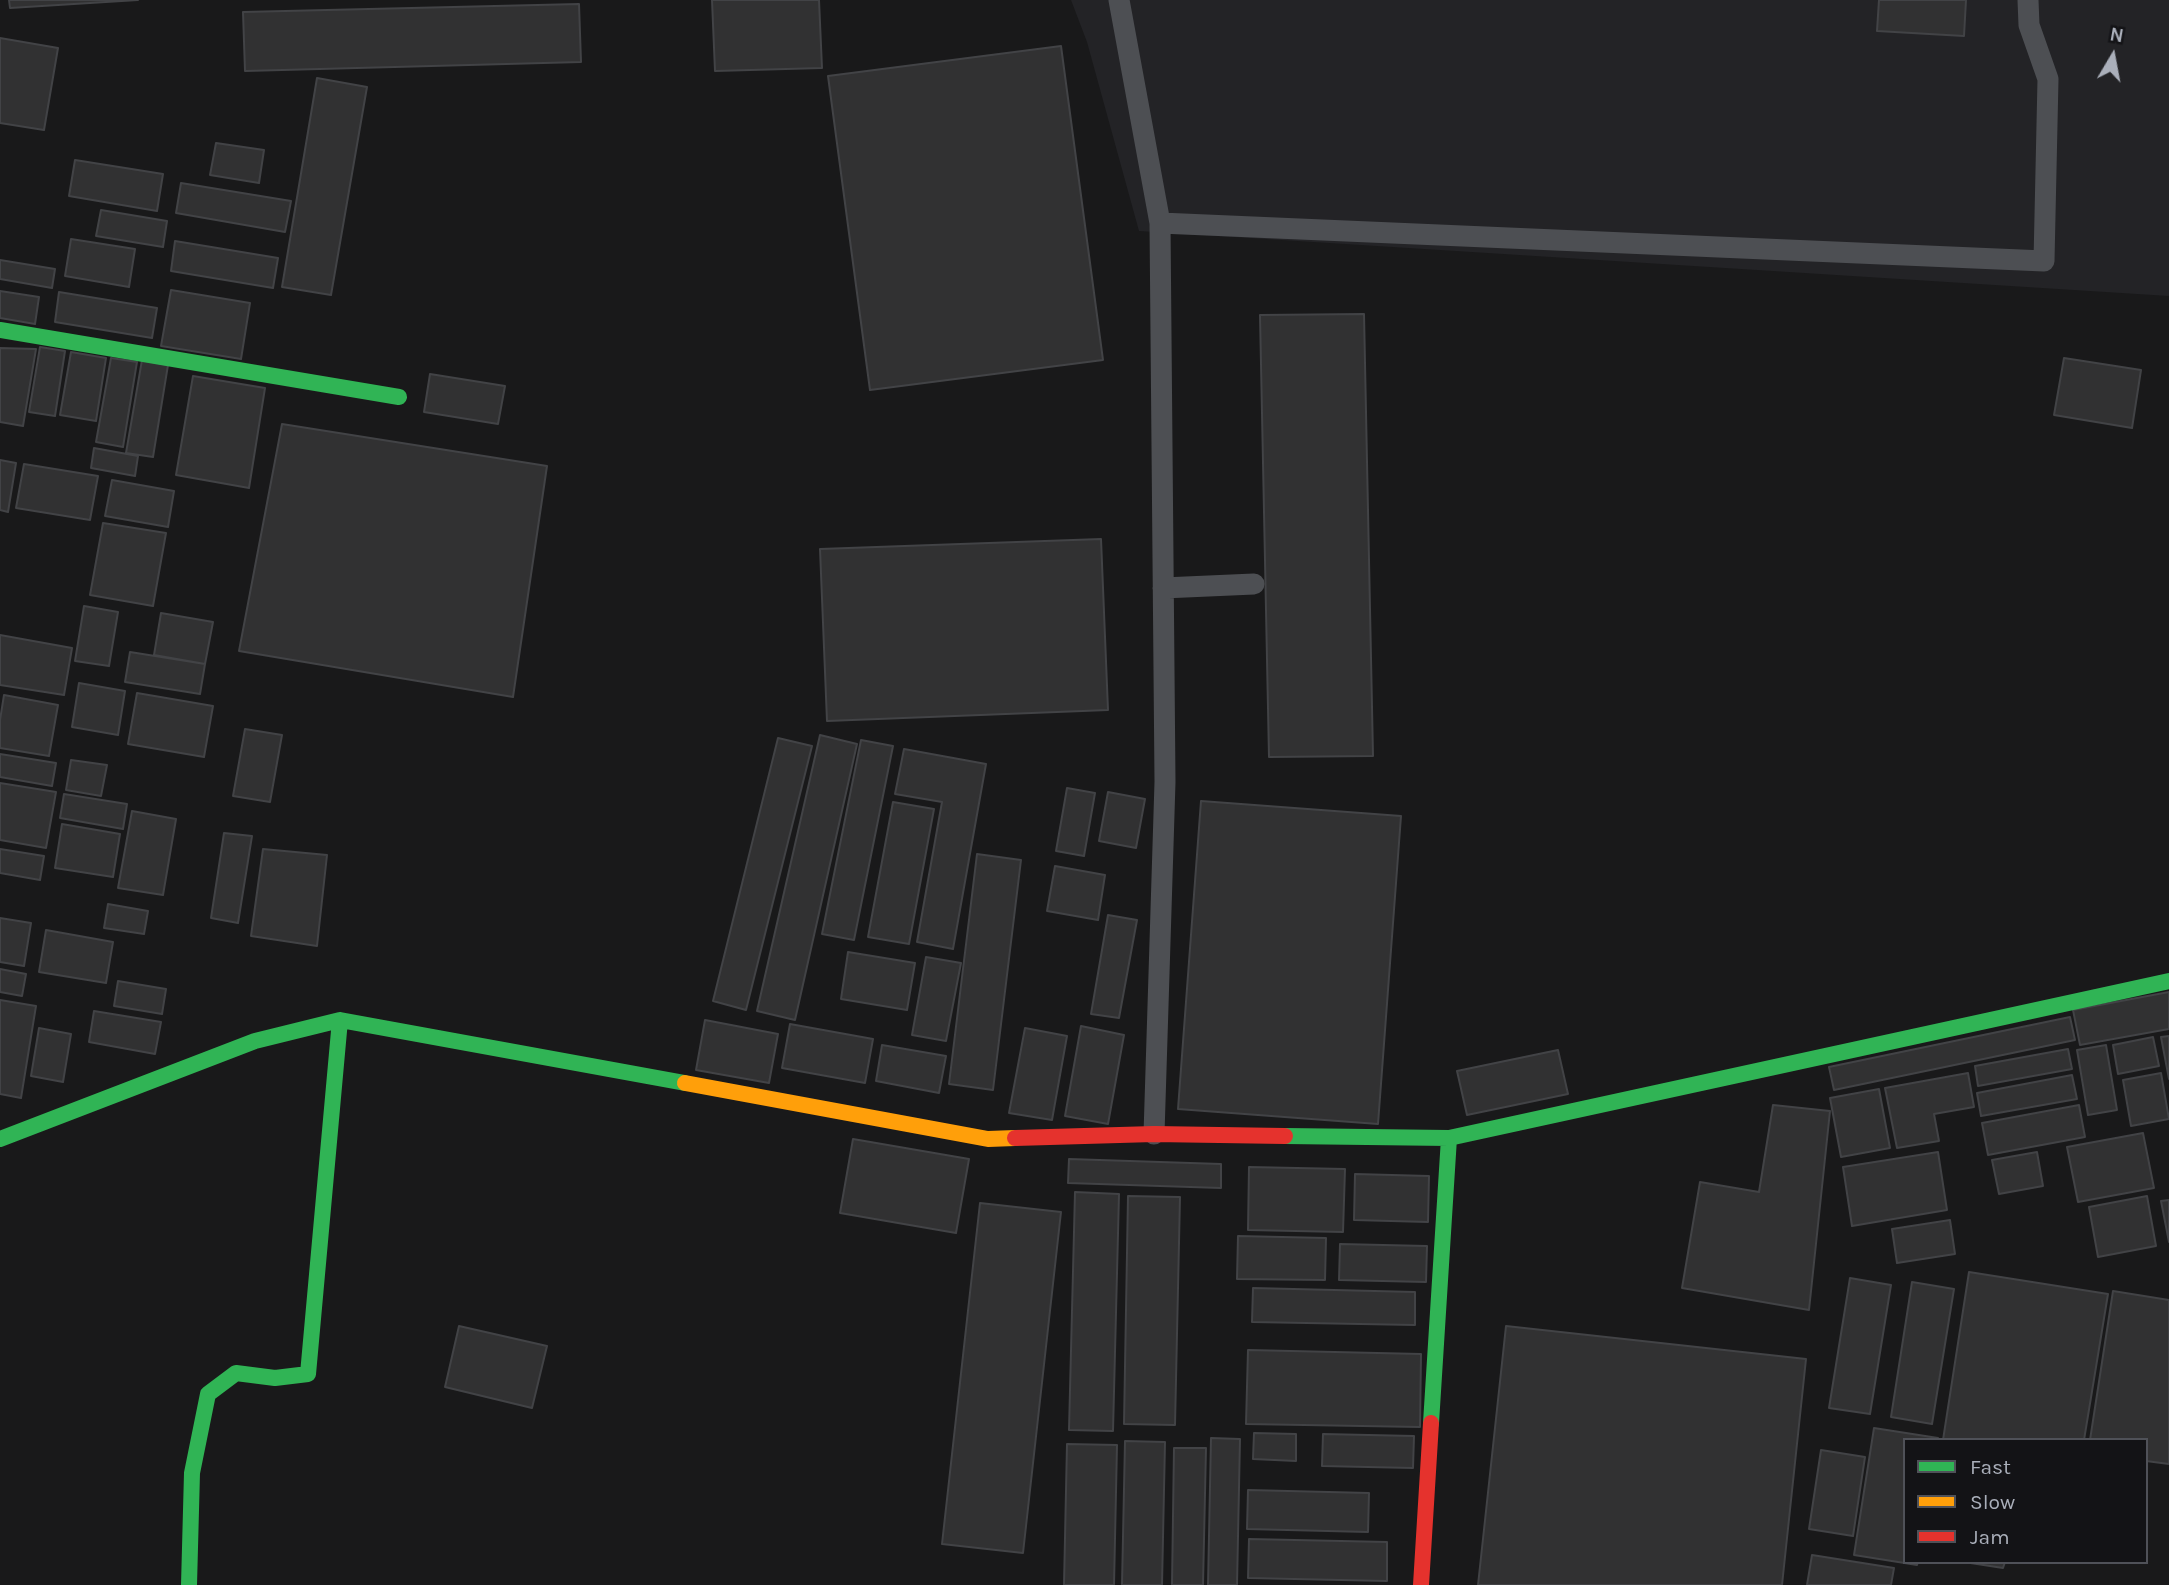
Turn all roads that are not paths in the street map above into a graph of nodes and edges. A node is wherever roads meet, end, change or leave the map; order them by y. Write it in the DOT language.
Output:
graph roads {
  1 [pos="1119,0"];
  2 [pos="2028,0"];
  3 [pos="1160,223"];
  4 [pos="0,330"];
  5 [pos="399,397"];
  6 [pos="1254,584"];
  7 [pos="1163,588"];
  8 [pos="2169,981"];
  9 [pos="340,1020"];
  10 [pos="1154,1134"];
  11 [pos="1449,1138"];
  12 [pos="0,1139"];
  13 [pos="189,1585"];
  14 [pos="1421,1585"];
  1 -- 3 [label="lane"];
  2 -- 3 [label="lane"];
  3 -- 7 [label="lane"];
  4 -- 5 [label="street"];
  6 -- 7 [label="lane"];
  7 -- 10 [label="lane"];
  8 -- 11 [label="street"];
  9 -- 10 [label="street"];
  9 -- 12 [label="street"];
  9 -- 13 [label="street"];
  10 -- 11 [label="street"];
  11 -- 14 [label="street"];
}
